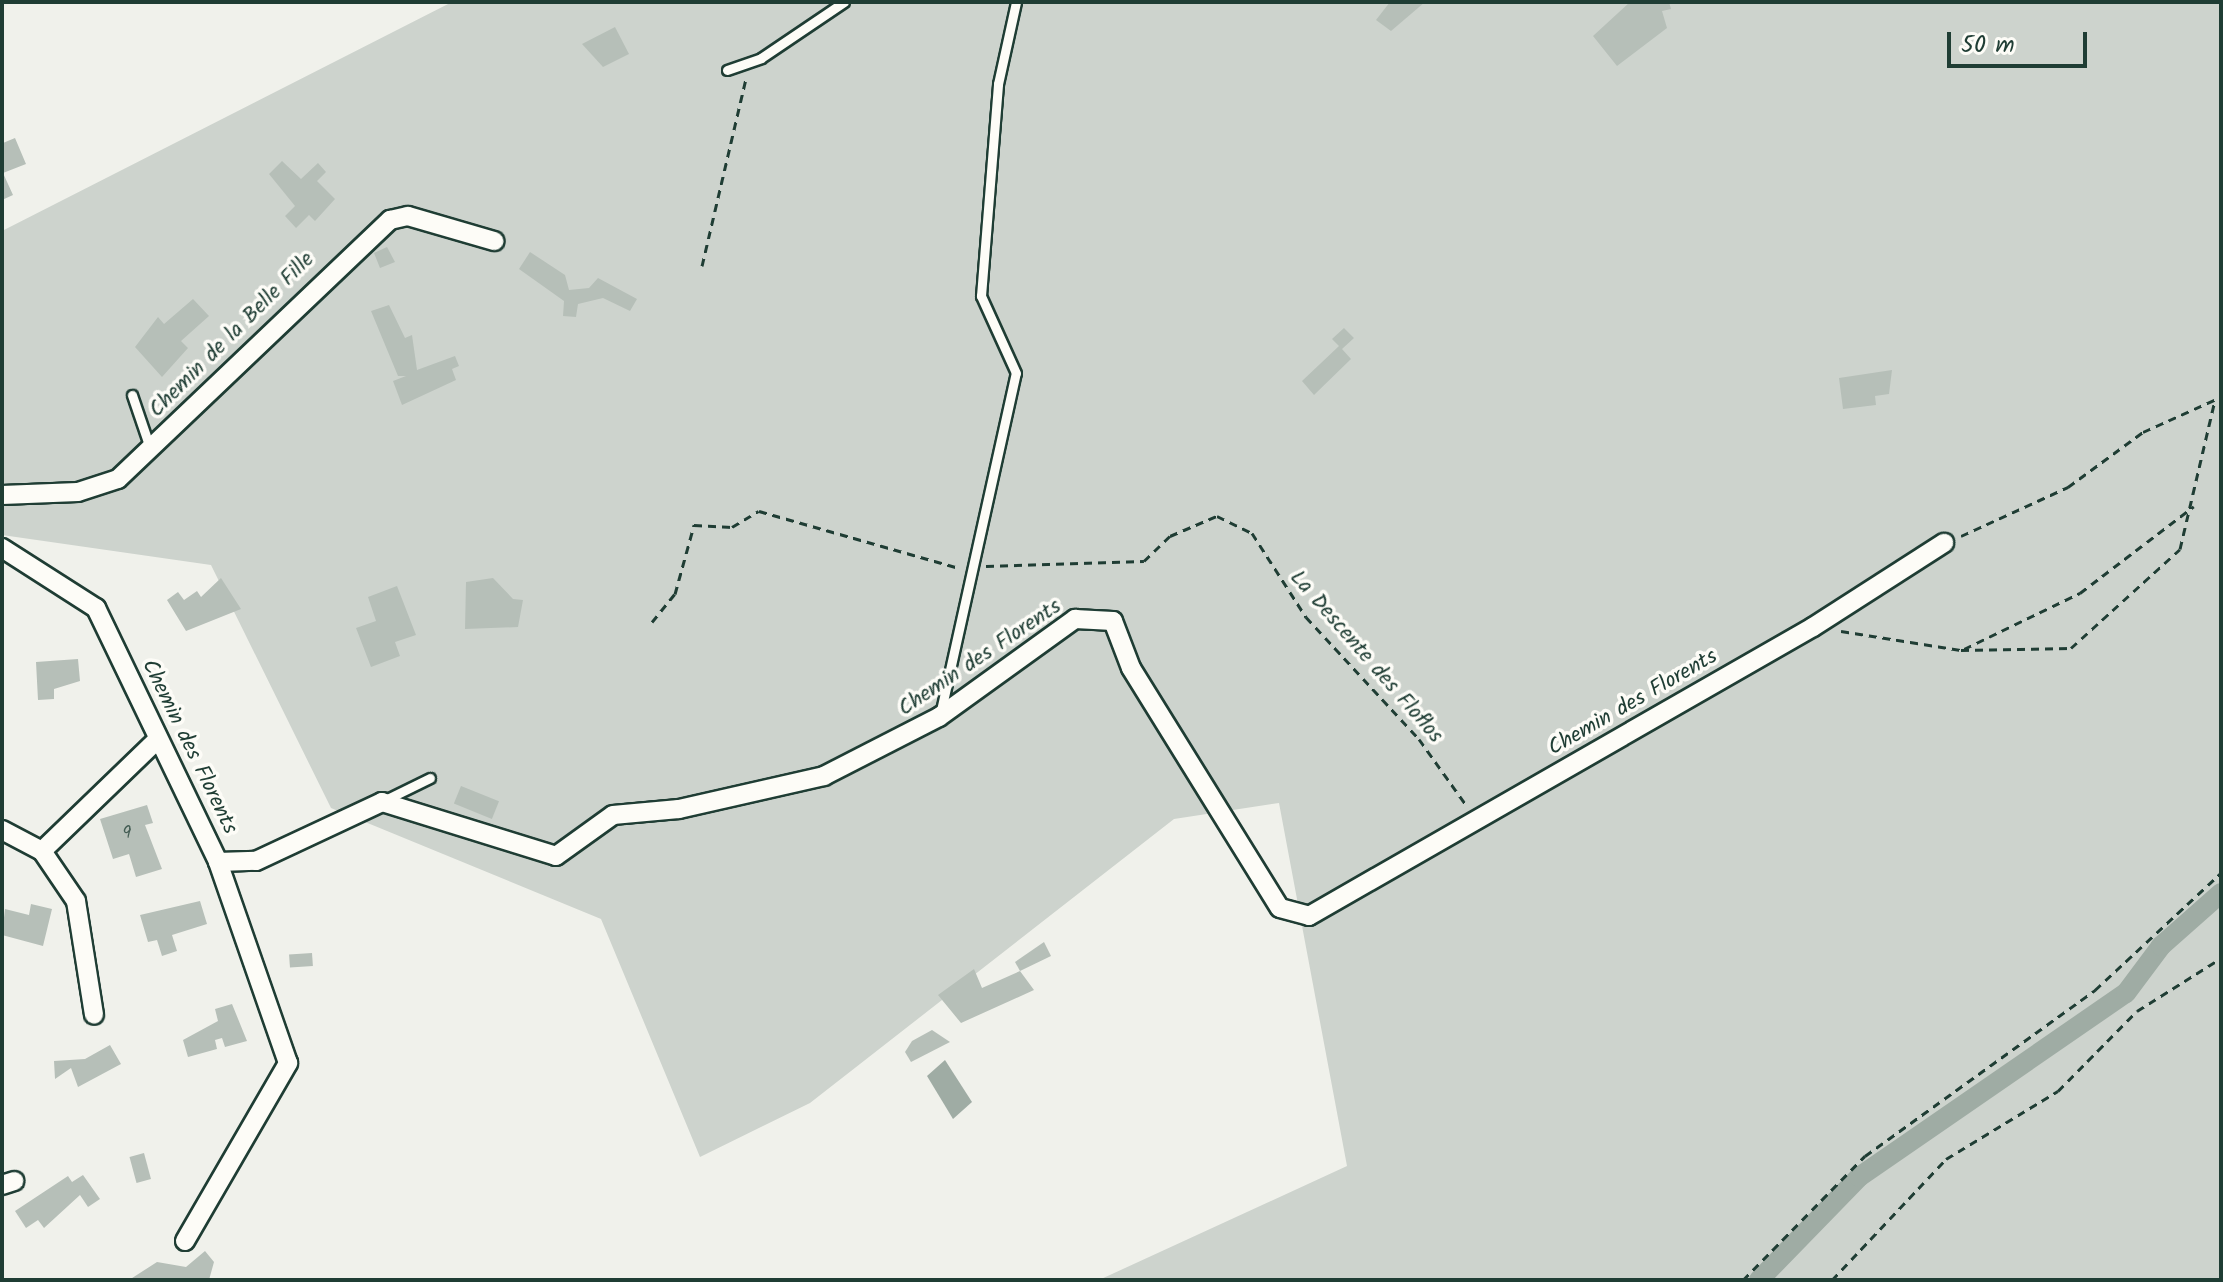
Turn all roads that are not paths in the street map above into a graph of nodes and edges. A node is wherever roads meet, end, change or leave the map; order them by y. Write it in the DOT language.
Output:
graph roads {
  1 [pos="844,2"];
  2 [pos="1016,2"];
  3 [pos="727,70"];
  4 [pos="494,241"];
  5 [pos="132,395"];
  6 [pos="151,451"];
  7 [pos="2,495"];
  8 [pos="1944,543"];
  9 [pos="2,548"];
  10 [pos="939,717"];
  11 [pos="156,741"];
  12 [pos="430,778"];
  13 [pos="382,802"];
  14 [pos="2,830"];
  15 [pos="42,851"];
  16 [pos="218,862"];
  17 [pos="94,1015"];
  18 [pos="185,1241"];
  1 -- 3 [label="lane"];
  2 -- 10 [label="lane"];
  4 -- 6 [label="street, Chemin de la Belle Fille"];
  5 -- 6 [label="lane"];
  6 -- 7 [label="street, Chemin de la Belle Fille"];
  8 -- 10 [label="street, Chemin des Florents"];
  9 -- 11 [label="street, Chemin des Florents"];
  10 -- 13 [label="street, Chemin des Florents"];
  11 -- 15 [label="street"];
  11 -- 16 [label="street, Chemin des Florents"];
  12 -- 13 [label="lane"];
  13 -- 16 [label="street, Chemin des Florents"];
  14 -- 15 [label="street"];
  15 -- 17 [label="street"];
  16 -- 18 [label="street"];
}
